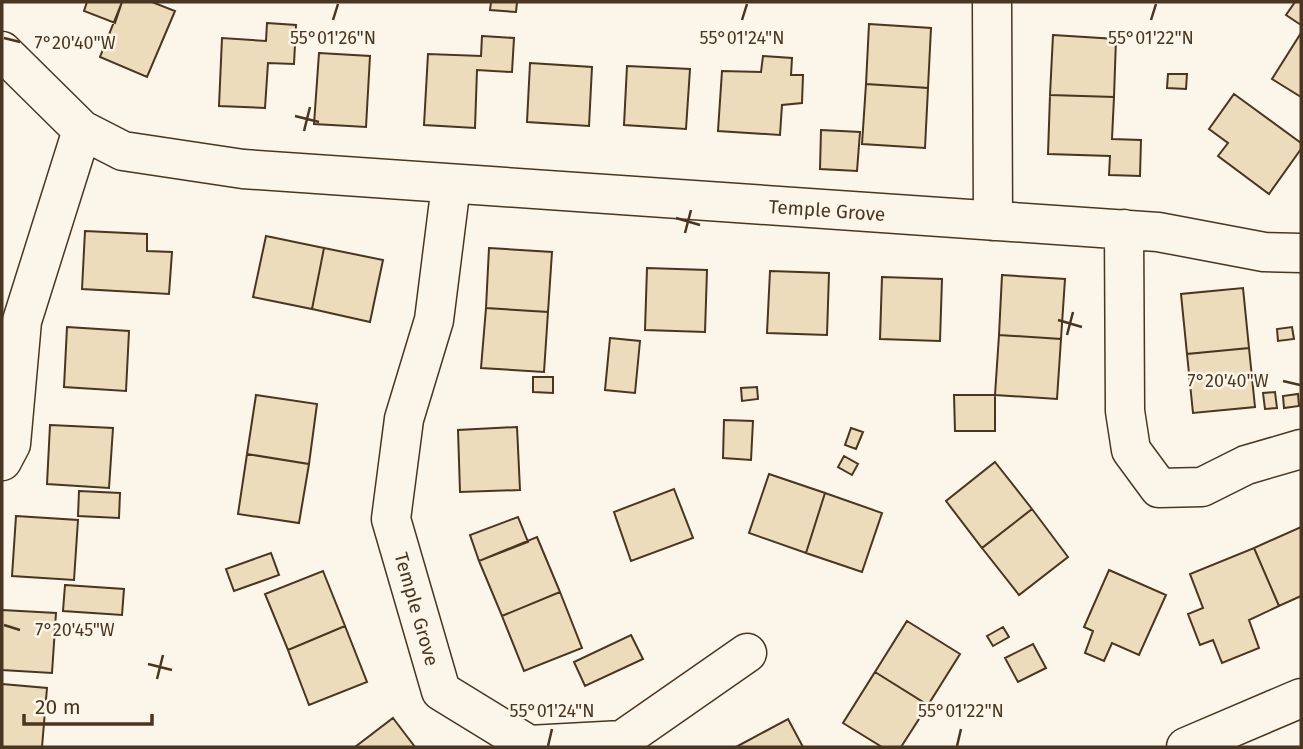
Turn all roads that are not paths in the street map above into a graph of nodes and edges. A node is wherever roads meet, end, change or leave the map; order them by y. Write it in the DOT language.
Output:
graph roads {
  1 [pos="992,2"];
  2 [pos="2,51"];
  3 [pos="82,130"];
  4 [pos="451,185"];
  5 [pos="993,221"];
  6 [pos="1124,229"];
  7 [pos="1301,253"];
  8 [pos="1301,449"];
  9 [pos="2,461"];
  10 [pos="747,653"];
  11 [pos="1301,698"];
  12 [pos="1186,747"];
  1 -- 5 [label="street"];
  2 -- 3 [label="street, Temple Grove"];
  3 -- 4 [label="street, Temple Grove"];
  3 -- 9 [label="street"];
  4 -- 5 [label="street, Temple Grove"];
  4 -- 10 [label="street, Temple Grove"];
  5 -- 6 [label="street, Temple Grove"];
  6 -- 7 [label="street, Temple Grove"];
  6 -- 8 [label="street"];
  11 -- 12 [label="street"];
}
